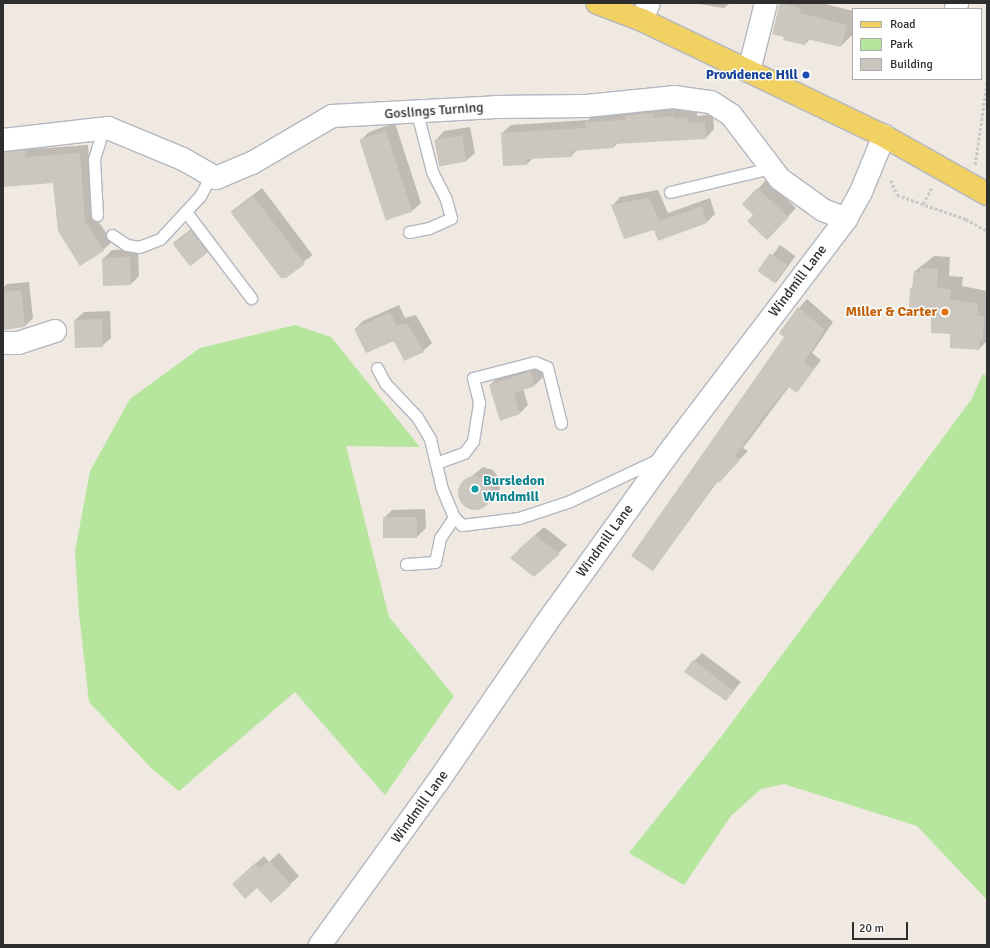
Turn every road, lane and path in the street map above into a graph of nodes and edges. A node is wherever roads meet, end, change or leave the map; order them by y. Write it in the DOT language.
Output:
graph roads {
  1 [pos="597,3"];
  2 [pos="766,3"];
  3 [pos="645,11"];
  4 [pos="749,70"];
  5 [pos="987,81"];
  6 [pos="418,113"];
  7 [pos="103,129"];
  8 [pos="884,136"];
  9 [pos="3,140"];
  10 [pos="975,166"];
  11 [pos="771,168"];
  12 [pos="211,176"];
  13 [pos="891,180"];
  14 [pos="935,180"];
  15 [pos="670,192"];
  16 [pos="987,194"];
  17 [pos="923,204"];
  18 [pos="186,212"];
  19 [pos="97,215"];
  20 [pos="846,219"];
  21 [pos="987,230"];
  22 [pos="408,232"];
  23 [pos="112,235"];
  24 [pos="251,298"];
  25 [pos="55,331"];
  26 [pos="3,343"];
  27 [pos="377,368"];
  28 [pos="561,423"];
  29 [pos="667,455"];
  30 [pos="436,463"];
  31 [pos="454,516"];
  32 [pos="406,564"];
  33 [pos="320,945"];
  1 -- 3 [label="main road"];
  2 -- 4 [label="street"];
  3 -- 4 [label="main road"];
  4 -- 8 [label="main road"];
  5 -- 10 [label="path"];
  6 -- 11 [label="street, Goslings Turning"];
  6 -- 12 [label="street, Goslings Turning"];
  6 -- 22 [label="lane"];
  7 -- 9 [label="street"];
  7 -- 12 [label="street"];
  7 -- 19 [label="lane"];
  8 -- 16 [label="main road"];
  8 -- 20 [label="street, Windmill Lane"];
  11 -- 15 [label="lane"];
  11 -- 20 [label="street, Goslings Turning"];
  12 -- 18 [label="lane"];
  13 -- 17 [label="path"];
  14 -- 17 [label="path"];
  17 -- 21 [label="path"];
  18 -- 23 [label="lane"];
  18 -- 24 [label="lane"];
  20 -- 29 [label="street, Windmill Lane"];
  25 -- 26 [label="street"];
  27 -- 30 [label="lane"];
  28 -- 30 [label="lane"];
  29 -- 31 [label="lane"];
  29 -- 33 [label="street, Windmill Lane"];
  30 -- 31 [label="lane"];
  31 -- 32 [label="lane"];
}
